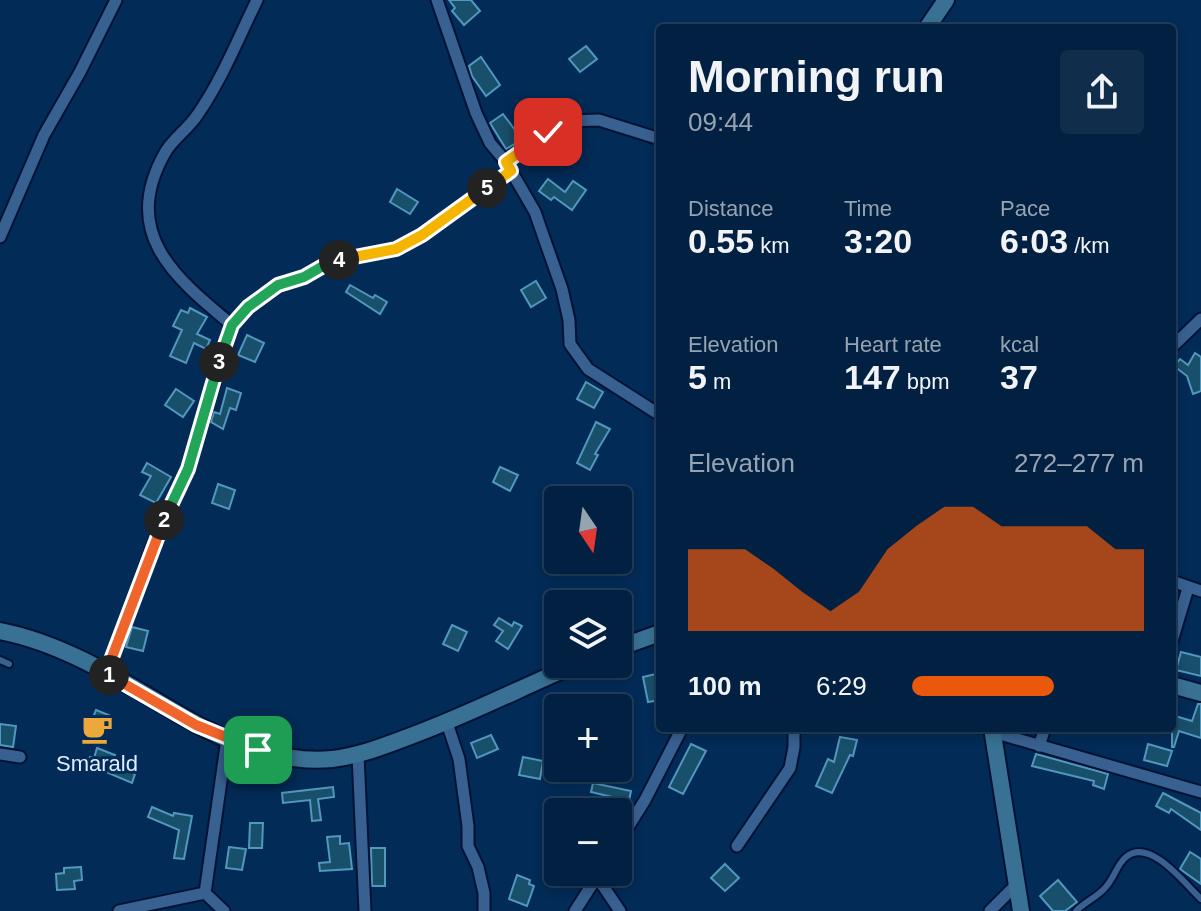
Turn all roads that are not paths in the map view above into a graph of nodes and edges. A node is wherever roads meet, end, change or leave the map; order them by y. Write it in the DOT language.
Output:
graph roads {
  1 [pos="116,0"];
  2 [pos="257,0"];
  3 [pos="437,0"];
  4 [pos="946,0"];
  5 [pos="930,24"];
  6 [pos="656,138"];
  7 [pos="508,167"];
  8 [pos="0,237"];
  9 [pos="1201,319"];
  10 [pos="232,325"];
  11 [pos="1176,343"];
  12 [pos="656,412"];
  13 [pos="1176,583"];
  14 [pos="1188,588"];
  15 [pos="1201,591"];
  16 [pos="1176,628"];
  17 [pos="0,631"];
  18 [pos="656,634"];
  19 [pos="632,643"];
  20 [pos="0,660"];
  21 [pos="9,664"];
  22 [pos="106,673"];
  23 [pos="546,678"];
  24 [pos="1176,686"];
  25 [pos="1201,693"];
  26 [pos="447,723"];
  27 [pos="680,732"];
  28 [pos="794,732"];
  29 [pos="993,732"];
  30 [pos="1001,732"];
  31 [pos="1044,732"];
  32 [pos="227,739"];
  33 [pos="1039,746"];
  34 [pos="0,754"];
  35 [pos="358,755"];
  36 [pos="20,757"];
  37 [pos="1201,792"];
  38 [pos="632,821"];
  39 [pos="737,846"];
  40 [pos="1016,885"];
  41 [pos="591,886"];
  42 [pos="606,886"];
  43 [pos="205,893"];
  44 [pos="1201,899"];
  45 [pos="119,911"];
  46 [pos="224,911"];
  47 [pos="365,911"];
  48 [pos="484,911"];
  49 [pos="575,911"];
  50 [pos="620,911"];
  51 [pos="990,911"];
  52 [pos="1021,911"];
  53 [pos="1076,911"];
  1 -- 8 [label="street"];
  2 -- 10 [label="street"];
  3 -- 7 [label="street"];
  4 -- 5 [label="main road"];
  6 -- 7 [label="street"];
  7 -- 10 [label="street"];
  7 -- 12 [label="street"];
  9 -- 11 [label="street"];
  10 -- 22 [label="street"];
  13 -- 14 [label="street"];
  14 -- 15 [label="street"];
  14 -- 16 [label="street"];
  17 -- 22 [label="main road"];
  18 -- 19 [label="main road"];
  20 -- 21 [label="lane"];
  22 -- 32 [label="main road"];
  23 -- 26 [label="main road"];
  24 -- 25 [label="main road"];
  26 -- 35 [label="main road"];
  26 -- 48 [label="street"];
  27 -- 38 [label="street"];
  28 -- 39 [label="street"];
  29 -- 40 [label="main road"];
  30 -- 33 [label="street"];
  31 -- 33 [label="street"];
  32 -- 35 [label="main road"];
  32 -- 43 [label="street"];
  33 -- 37 [label="street"];
  34 -- 36 [label="street"];
  35 -- 47 [label="street"];
  40 -- 51 [label="street"];
  40 -- 52 [label="main road"];
  41 -- 49 [label="street"];
  42 -- 50 [label="street"];
  43 -- 45 [label="street"];
  43 -- 46 [label="street"];
  44 -- 53 [label="lane"];
}
